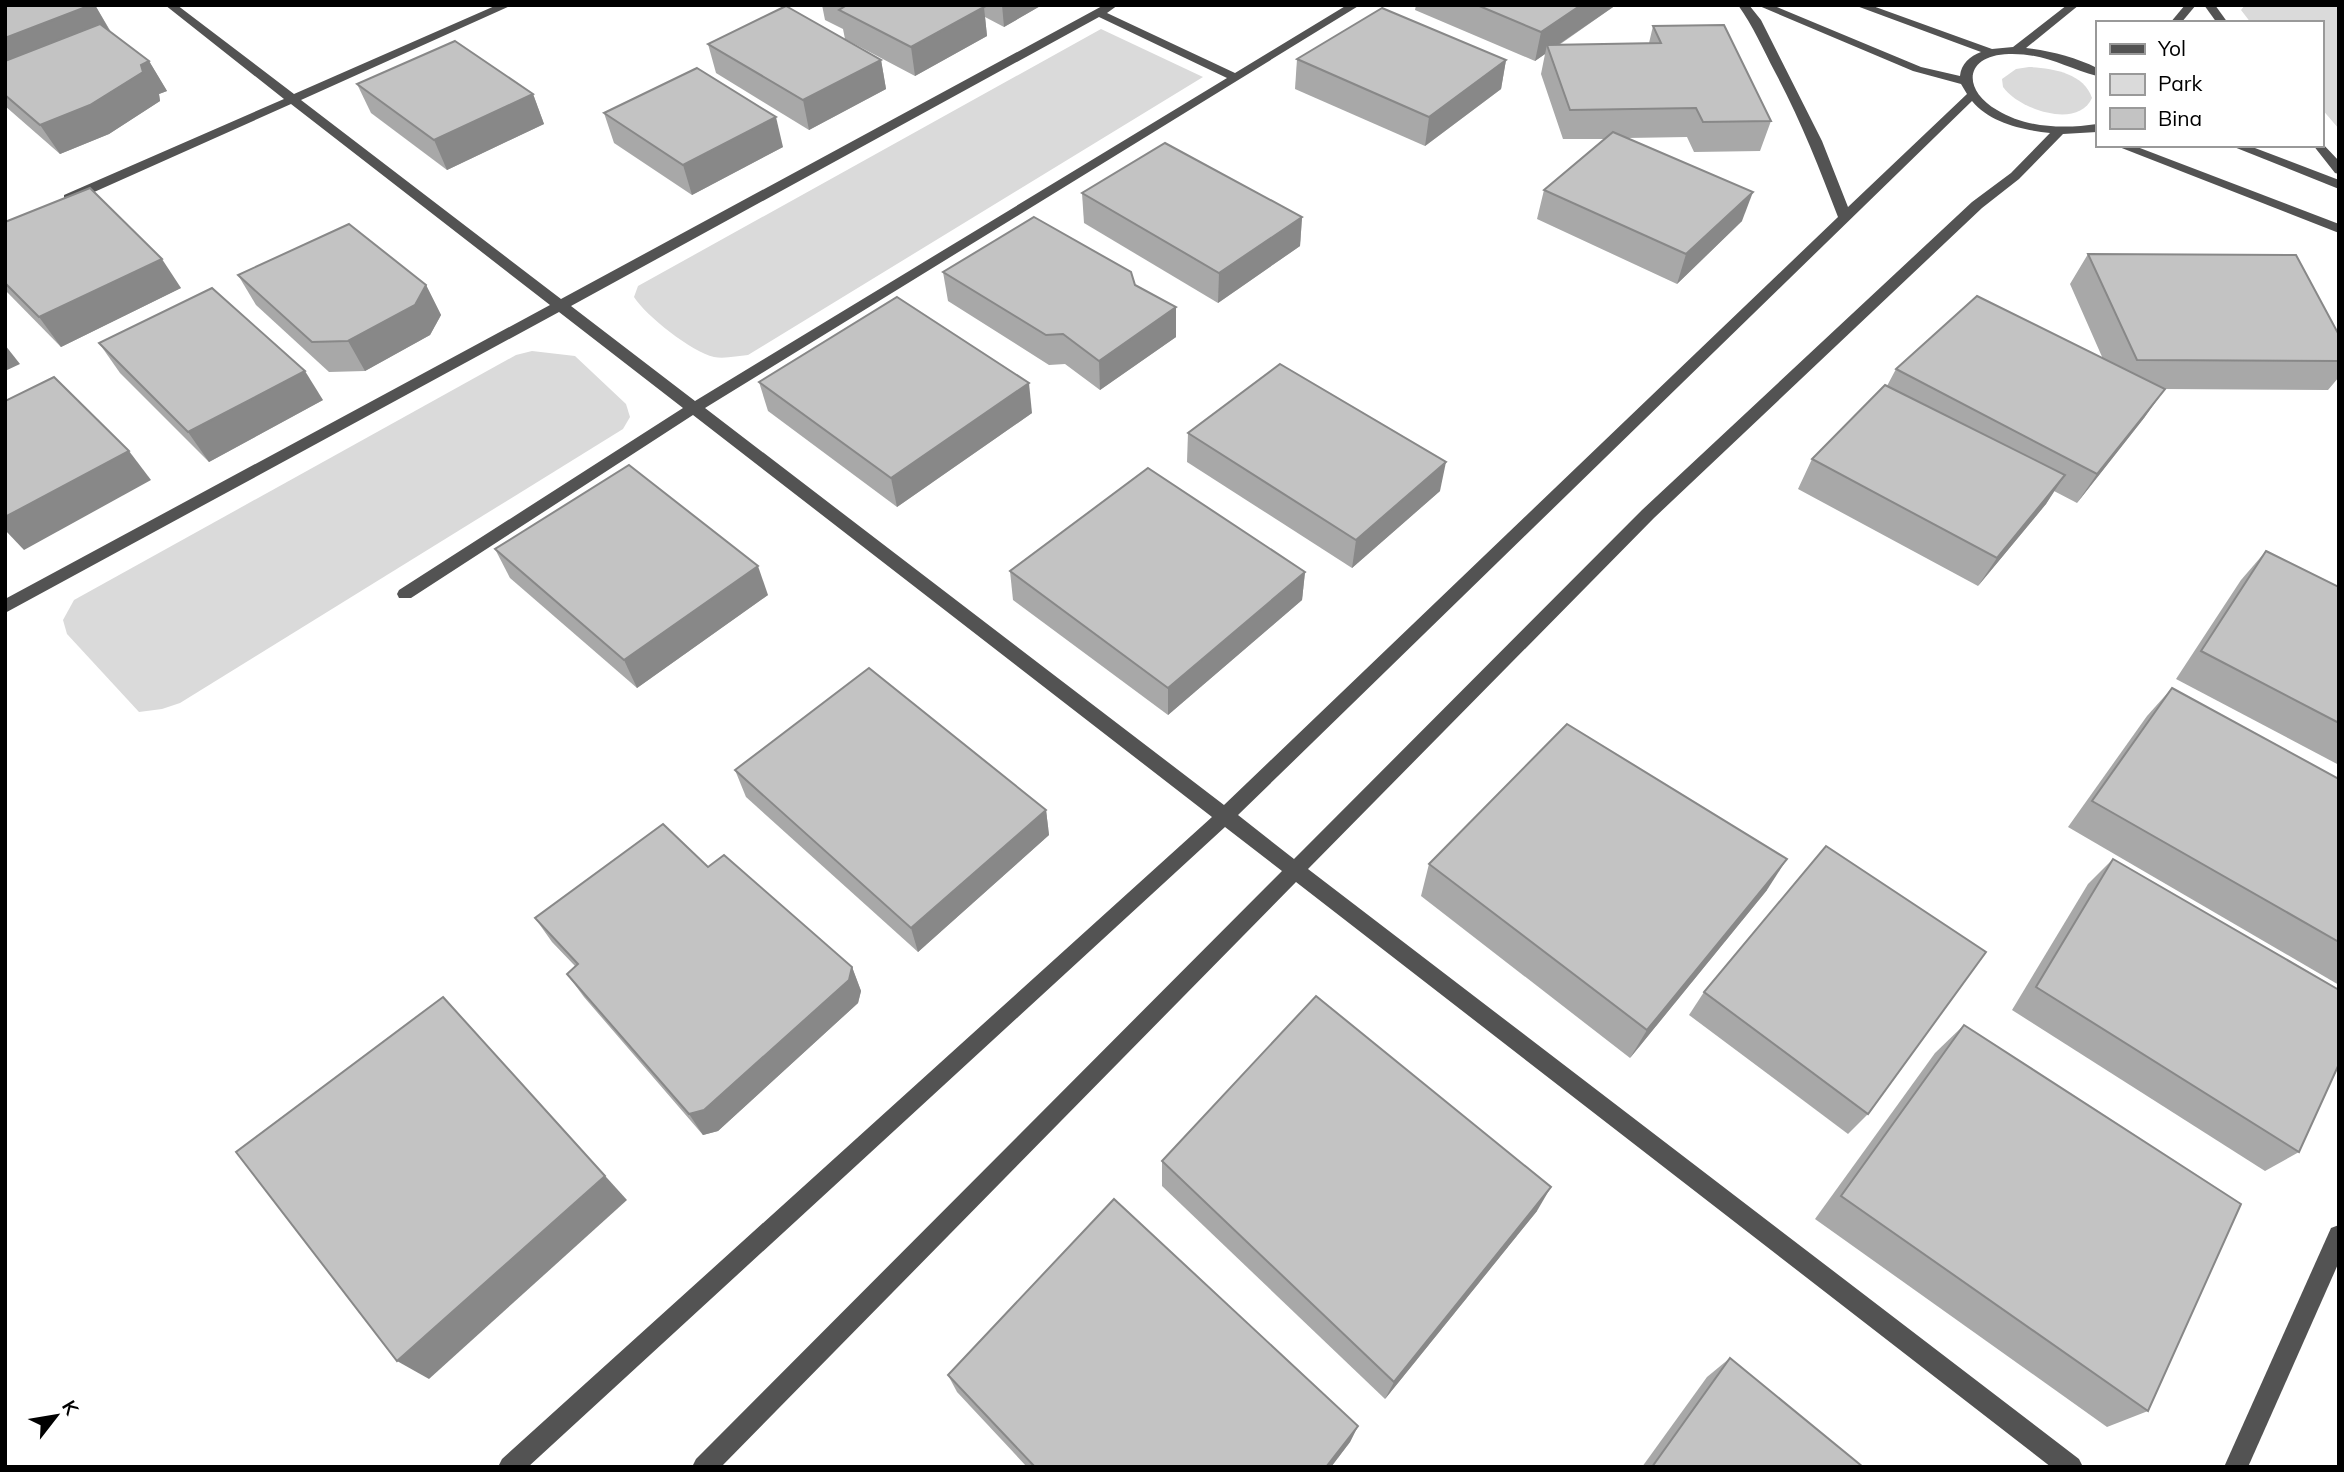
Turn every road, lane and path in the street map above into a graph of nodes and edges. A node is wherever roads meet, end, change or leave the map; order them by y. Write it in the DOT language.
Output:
graph roads {
  1 [pos="170,5"];
  2 [pos="507,5"];
  3 [pos="1113,5"];
  4 [pos="1355,5"];
  5 [pos="1743,5"];
  6 [pos="1762,5"];
  7 [pos="1859,5"];
  8 [pos="2074,5"];
  9 [pos="2191,5"];
  10 [pos="2209,5"];
  11 [pos="1098,13"];
  12 [pos="2177,21"];
  13 [pos="2221,21"];
  14 [pos="2017,50"];
  15 [pos="1994,52"];
  16 [pos="2096,72"];
  17 [pos="1236,78"];
  18 [pos="1969,88"];
  19 [pos="292,102"];
  20 [pos="2096,128"];
  21 [pos="2059,131"];
  22 [pos="2083,131"];
  23 [pos="2096,137"];
  24 [pos="2125,147"];
  25 [pos="2240,147"];
  26 [pos="2321,147"];
  27 [pos="2339,170"];
  28 [pos="2339,185"];
  29 [pos="55,205"];
  30 [pos="1844,216"];
  31 [pos="2339,229"];
  32 [pos="558,306"];
  33 [pos="692,409"];
  34 [pos="405,594"];
  35 [pos="5,607"];
  36 [pos="1224,817"];
  37 [pos="1294,871"];
  38 [pos="2339,1236"];
  39 [pos="510,1467"];
  40 [pos="704,1467"];
  41 [pos="2071,1467"];
  42 [pos="2236,1467"];
  1 -- 19 [label="street"];
  2 -- 19 [label="street"];
  3 -- 11 [label="street"];
  4 -- 17 [label="street"];
  5 -- 30 [label="street"];
  6 -- 18 [label="street"];
  7 -- 15 [label="street"];
  8 -- 14 [label="street"];
  9 -- 12 [label="street"];
  10 -- 13 [label="street"];
  11 -- 17 [label="street"];
  11 -- 32 [label="street"];
  14 -- 15 [label="street"];
  14 -- 16 [label="street"];
  15 -- 18 [label="street"];
  17 -- 33 [label="street"];
  18 -- 21 [label="street"];
  18 -- 30 [label="street"];
  19 -- 29 [label="street"];
  19 -- 32 [label="street"];
  20 -- 22 [label="street"];
  21 -- 22 [label="street"];
  21 -- 37 [label="street"];
  22 -- 23 [label="street"];
  24 -- 31 [label="street"];
  25 -- 28 [label="street"];
  26 -- 27 [label="street"];
  30 -- 36 [label="street"];
  32 -- 33 [label="street"];
  32 -- 35 [label="street"];
  33 -- 34 [label="street"];
  33 -- 36 [label="street"];
  36 -- 37 [label="street"];
  36 -- 39 [label="street"];
  37 -- 40 [label="street"];
  37 -- 41 [label="street"];
  38 -- 42 [label="street"];
}
